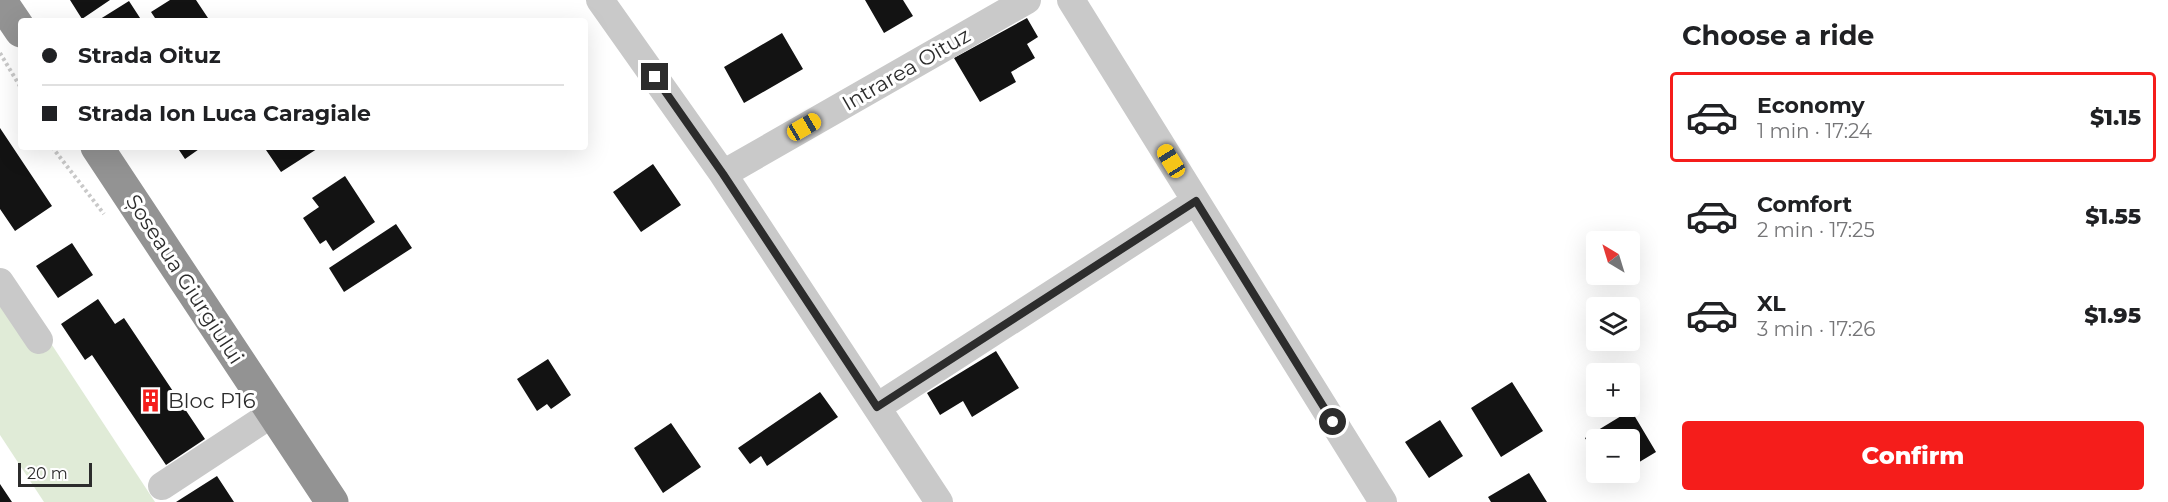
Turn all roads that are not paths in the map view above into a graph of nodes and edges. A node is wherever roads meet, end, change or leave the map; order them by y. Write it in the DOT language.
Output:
graph roads {
  1 [pos="0,0"];
  2 [pos="27,0"];
  3 [pos="600,0"];
  4 [pos="1027,0"];
  5 [pos="1071,0"];
  6 [pos="39,18"];
  7 [pos="18,27"];
  8 [pos="100,150"];
  9 [pos="126,150"];
  10 [pos="723,174"];
  11 [pos="1196,201"];
  12 [pos="0,282"];
  13 [pos="39,340"];
  14 [pos="877,407"];
  15 [pos="273,413"];
  16 [pos="162,486"];
  17 [pos="332,502"];
  18 [pos="356,502"];
  19 [pos="939,502"];
  20 [pos="1383,502"];
  1 -- 7 [label="highway"];
  2 -- 6 [label="highway"];
  3 -- 10 [label="street"];
  4 -- 10 [label="street, Intrarea Oituz"];
  5 -- 11 [label="street"];
  8 -- 15 [label="highway, Șoseaua Giurgiului"];
  9 -- 18 [label="highway, Șoseaua Giurgiului"];
  10 -- 14 [label="street"];
  11 -- 14 [label="street"];
  11 -- 20 [label="street"];
  12 -- 13 [label="street"];
  14 -- 19 [label="street"];
  15 -- 16 [label="street"];
  15 -- 17 [label="highway, Șoseaua Giurgiului"];
}
